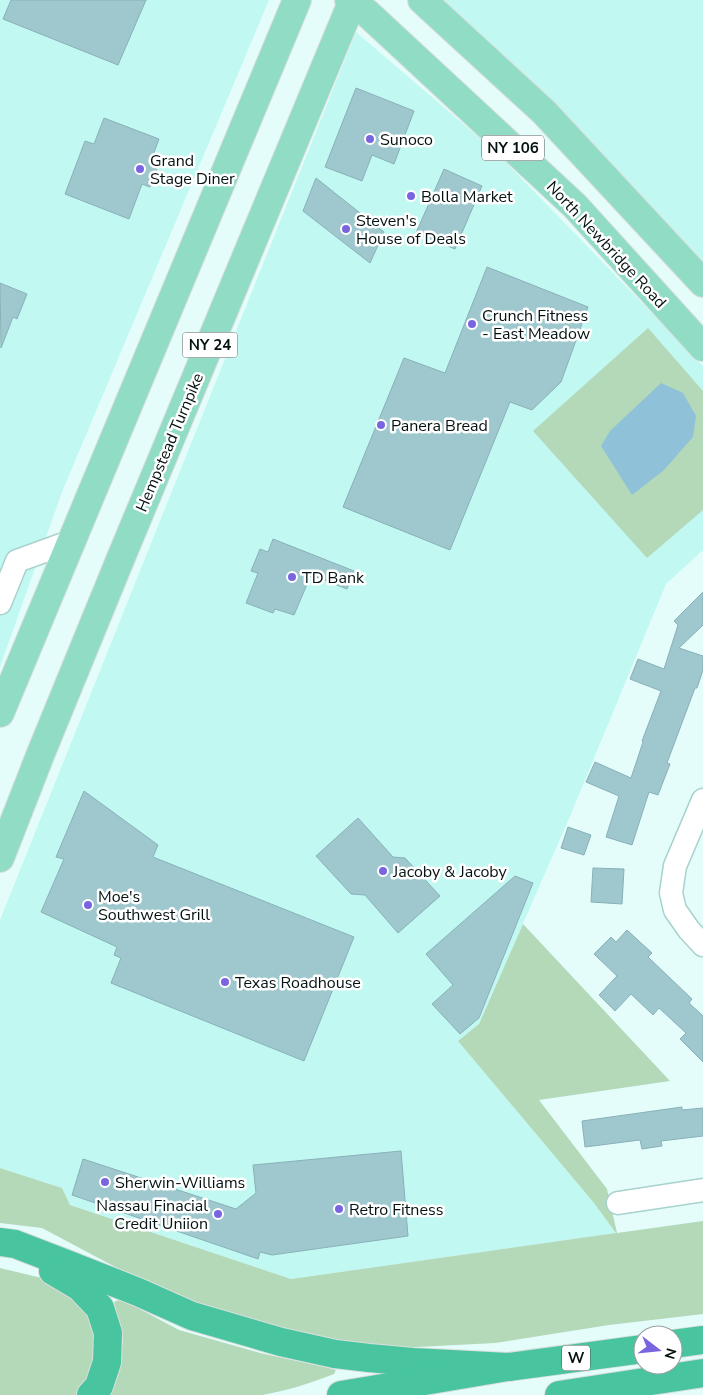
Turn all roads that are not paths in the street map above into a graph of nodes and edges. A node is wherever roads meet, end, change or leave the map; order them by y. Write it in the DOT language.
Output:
graph roads {
  1 [pos="297,0"];
  2 [pos="422,0"];
  3 [pos="352,1"];
  4 [pos="703,283"];
  5 [pos="703,348"];
  6 [pos="72,541"];
  7 [pos="0,604"];
  8 [pos="0,713"];
  9 [pos="703,800"];
  10 [pos="0,858"];
  11 [pos="703,945"];
  12 [pos="703,1190"];
  13 [pos="618,1203"];
  14 [pos="0,1242"];
  15 [pos="0,1261"];
  16 [pos="703,1340"];
  17 [pos="683,1343"];
  18 [pos="633,1349"];
  19 [pos="508,1367"];
  20 [pos="703,1373"];
  21 [pos="91,1395"];
  22 [pos="341,1395"];
  23 [pos="559,1395"];
  1 -- 6 [label="main road, NY 24"];
  2 -- 4 [label="main road, NY 106"];
  3 -- 5 [label="main road, North Newbridge Road / NY 106"];
  3 -- 10 [label="main road, Hempstead Turnpike / NY 24"];
  6 -- 7 [label="street"];
  6 -- 8 [label="main road, NY 24"];
  9 -- 11 [label="street"];
  12 -- 13 [label="street"];
  14 -- 19 [label="highway"];
  15 -- 21 [label="highway"];
  16 -- 17 [label="highway"];
  18 -- 19 [label="highway, W"];
  19 -- 22 [label="highway, W"];
  20 -- 23 [label="highway, W"];
}
